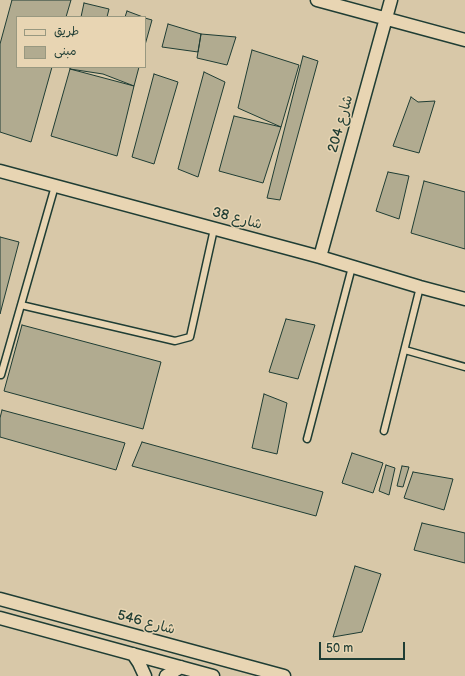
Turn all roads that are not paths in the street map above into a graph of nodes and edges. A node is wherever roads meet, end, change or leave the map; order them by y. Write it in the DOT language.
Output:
graph roads {
  1 [pos="317,0"];
  2 [pos="391,0"];
  3 [pos="386,19"];
  4 [pos="465,40"];
  5 [pos="0,171"];
  6 [pos="55,186"];
  7 [pos="214,228"];
  8 [pos="320,257"];
  9 [pos="352,267"];
  10 [pos="420,287"];
  11 [pos="465,299"];
  12 [pos="21,305"];
  13 [pos="405,350"];
  14 [pos="465,367"];
  15 [pos="1,375"];
  16 [pos="384,431"];
  17 [pos="307,439"];
  18 [pos="0,599"];
  19 [pos="0,618"];
  20 [pos="133,654"];
  21 [pos="181,667"];
  22 [pos="145,676"];
  23 [pos="166,676"];
  24 [pos="213,676"];
  25 [pos="284,676"];
  1 -- 3 [label="street"];
  2 -- 3 [label="street, شارع 204"];
  3 -- 4 [label="street"];
  3 -- 8 [label="street, شارع 204"];
  5 -- 6 [label="street, شارع 38"];
  6 -- 7 [label="street, شارع 38"];
  6 -- 12 [label="lane"];
  7 -- 8 [label="street, شارع 38"];
  7 -- 12 [label="lane"];
  8 -- 9 [label="street, شارع 38"];
  9 -- 10 [label="street, شارع 38"];
  9 -- 17 [label="lane"];
  10 -- 11 [label="street, شارع 38"];
  10 -- 13 [label="lane"];
  12 -- 15 [label="lane"];
  13 -- 14 [label="lane"];
  13 -- 16 [label="lane"];
  18 -- 25 [label="street, شارع 546"];
  19 -- 20 [label="street"];
  20 -- 21 [label="street"];
  20 -- 22 [label="street"];
  21 -- 23 [label="street"];
  21 -- 24 [label="street"];
}
